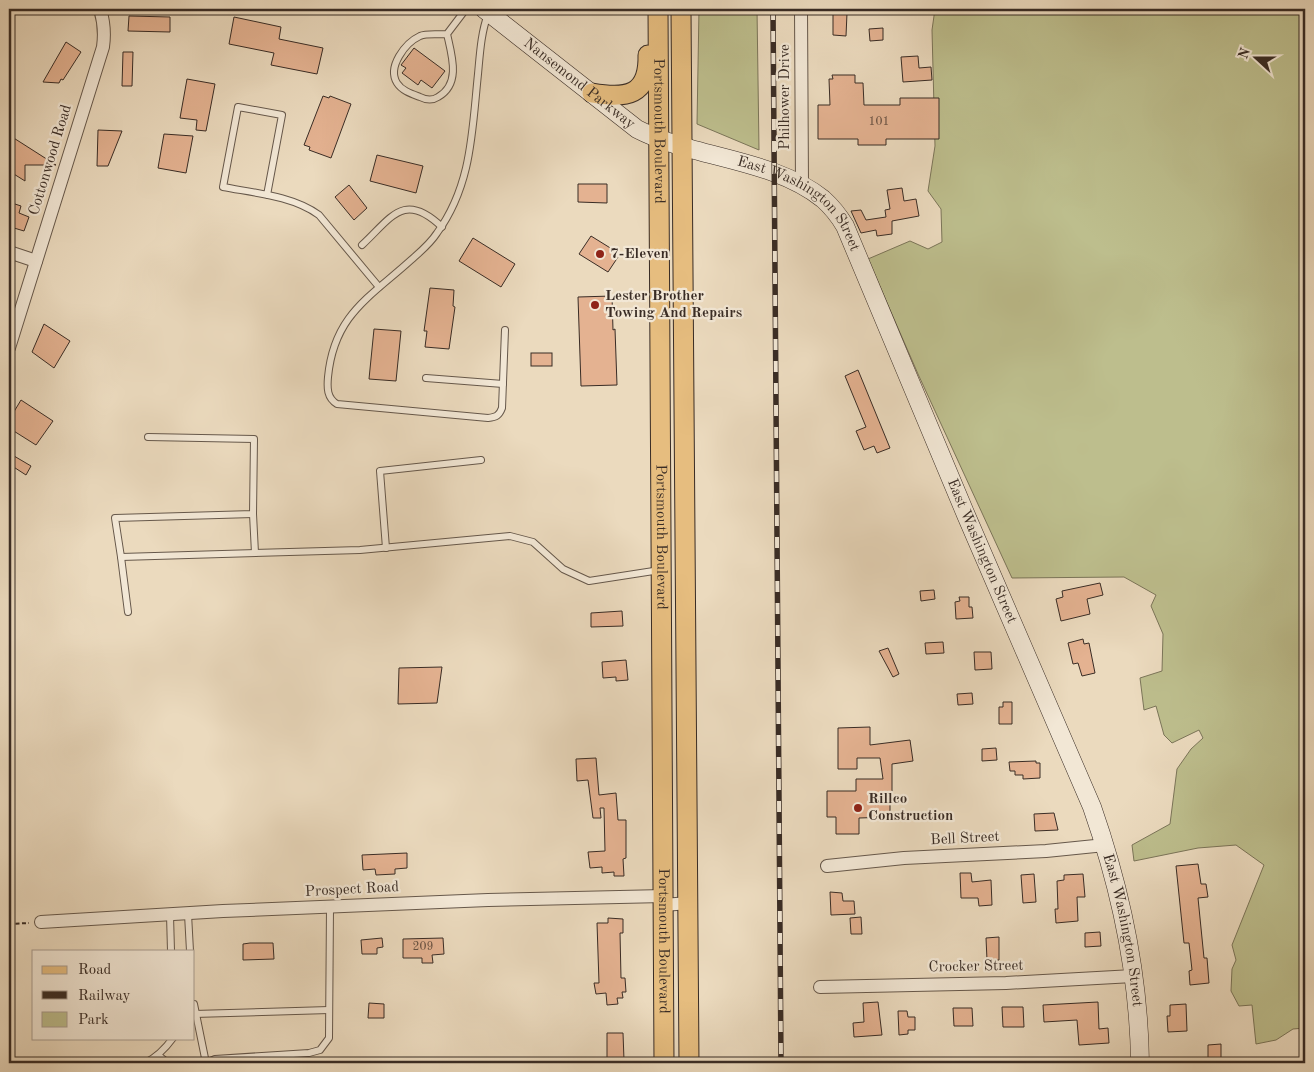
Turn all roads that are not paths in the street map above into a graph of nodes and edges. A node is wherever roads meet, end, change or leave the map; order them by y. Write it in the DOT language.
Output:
graph roads {
  1 [pos="100,9"];
  2 [pos="466,9"];
  3 [pos="652,9"];
  4 [pos="658,9"];
  5 [pos="681,9"];
  6 [pos="801,9"];
  7 [pos="488,10"];
  8 [pos="447,34"];
  9 [pos="592,93"];
  10 [pos="658,139"];
  11 [pos="682,148"];
  12 [pos="802,185"];
  13 [pos="267,195"];
  14 [pos="442,226"];
  15 [pos="362,245"];
  16 [pos="9,252"];
  17 [pos="36,261"];
  18 [pos="379,287"];
  19 [pos="505,330"];
  20 [pos="9,348"];
  21 [pos="426,378"];
  22 [pos="503,384"];
  23 [pos="148,437"];
  24 [pos="481,460"];
  25 [pos="253,514"];
  26 [pos="386,548"];
  27 [pos="255,553"];
  28 [pos="121,557"];
  29 [pos="661,570"];
  30 [pos="686,606"];
  31 [pos="662,608"];
  32 [pos="128,612"];
  33 [pos="1105,845"];
  34 [pos="827,866"];
  35 [pos="664,900"];
  36 [pos="688,903"];
  37 [pos="330,908"];
  38 [pos="188,914"];
  39 [pos="170,915"];
  40 [pos="41,922"];
  41 [pos="171,950"];
  42 [pos="190,950"];
  43 [pos="1133,976"];
  44 [pos="820,987"];
  45 [pos="329,1010"];
  46 [pos="195,1014"];
  47 [pos="171,1040"];
  48 [pos="158,1055"];
  49 [pos="145,1063"];
  50 [pos="168,1063"];
  51 [pos="206,1063"];
  52 [pos="664,1063"];
  53 [pos="689,1063"];
  54 [pos="1140,1063"];
  1 -- 17 [label="street, Cottonwood Road"];
  2 -- 8 [label="lane"];
  3 -- 9 [label="main road"];
  4 -- 10 [label="main road, Portsmouth Boulevard"];
  5 -- 11 [label="main road, Portsmouth Boulevard"];
  6 -- 12 [label="street, Philhower Drive"];
  7 -- 9 [label="main road, Nansemond Parkway"];
  7 -- 14 [label="lane"];
  8 -- 8 [label="lane"];
  9 -- 10 [label="main road, Nansemond Parkway"];
  10 -- 11 [label="main road, Nansemond Parkway"];
  10 -- 29 [label="main road, Portsmouth Boulevard"];
  11 -- 12 [label="main road, East Washington Street"];
  11 -- 30 [label="main road, Portsmouth Boulevard"];
  12 -- 33 [label="main road, East Washington Street"];
  13 -- 13 [label="lane"];
  13 -- 18 [label="lane"];
  14 -- 15 [label="lane"];
  14 -- 18 [label="lane"];
  16 -- 17 [label="street"];
  17 -- 20 [label="street, Cottonwood Road"];
  18 -- 22 [label="lane"];
  19 -- 22 [label="lane"];
  21 -- 22 [label="lane"];
  23 -- 25 [label="lane"];
  24 -- 26 [label="lane"];
  25 -- 27 [label="lane"];
  25 -- 28 [label="lane"];
  26 -- 27 [label="lane"];
  26 -- 29 [label="lane"];
  27 -- 28 [label="lane"];
  28 -- 32 [label="lane"];
  29 -- 31 [label="main road, Portsmouth Boulevard"];
  30 -- 31 [label="street"];
  30 -- 36 [label="main road, Portsmouth Boulevard"];
  31 -- 35 [label="main road, Portsmouth Boulevard"];
  33 -- 34 [label="street, Bell Street"];
  33 -- 43 [label="main road, East Washington Street"];
  35 -- 36 [label="street, Prospect Road"];
  35 -- 37 [label="street, Prospect Road"];
  35 -- 52 [label="main road, Portsmouth Boulevard"];
  36 -- 53 [label="main road, Portsmouth Boulevard"];
  37 -- 38 [label="street, Prospect Road"];
  37 -- 45 [label="lane"];
  38 -- 39 [label="street, Prospect Road"];
  38 -- 42 [label="lane"];
  39 -- 40 [label="street, Prospect Road"];
  39 -- 41 [label="lane"];
  43 -- 44 [label="street, Crocker Street"];
  43 -- 54 [label="main road, East Washington Street"];
  45 -- 46 [label="lane"];
  45 -- 51 [label="lane"];
  46 -- 51 [label="lane"];
  47 -- 48 [label="lane"];
  48 -- 49 [label="lane"];
  48 -- 50 [label="lane"];
}
